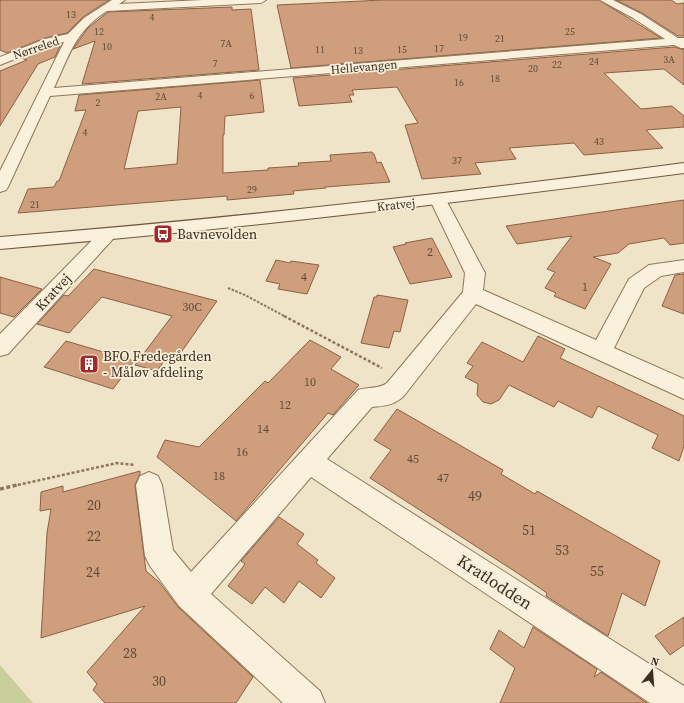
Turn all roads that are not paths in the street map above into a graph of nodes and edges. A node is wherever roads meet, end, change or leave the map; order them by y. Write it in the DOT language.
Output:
graph roads {
  1 [pos="120,0"];
  2 [pos="261,0"];
  3 [pos="605,0"];
  4 [pos="104,8"];
  5 [pos="72,37"];
  6 [pos="682,43"];
  7 [pos="0,61"];
  8 [pos="44,93"];
  9 [pos="684,168"];
  10 [pos="0,187"];
  11 [pos="438,200"];
  12 [pos="107,235"];
  13 [pos="0,243"];
  14 [pos="684,266"];
  15 [pos="473,294"];
  16 [pos="0,348"];
  17 [pos="601,352"];
  18 [pos="684,389"];
  19 [pos="310,462"];
  20 [pos="150,485"];
  21 [pos="190,595"];
  22 [pos="308,703"];
  23 [pos="680,703"];
  1 -- 4 [label="street"];
  2 -- 4 [label="street"];
  3 -- 6 [label="street"];
  4 -- 5 [label="street"];
  5 -- 7 [label="street, Nørreled"];
  5 -- 8 [label="street"];
  6 -- 8 [label="street, Hellevangen"];
  8 -- 10 [label="street"];
  9 -- 11 [label="street, Kratvej"];
  11 -- 12 [label="street, Kratvej"];
  11 -- 15 [label="street"];
  12 -- 13 [label="street, Kratvej"];
  12 -- 16 [label="street, Kratvej"];
  14 -- 17 [label="street"];
  15 -- 17 [label="street"];
  15 -- 19 [label="street"];
  17 -- 18 [label="street"];
  19 -- 21 [label="street"];
  19 -- 23 [label="street, Kratlodden"];
  20 -- 21 [label="street"];
  21 -- 22 [label="street"];
}
